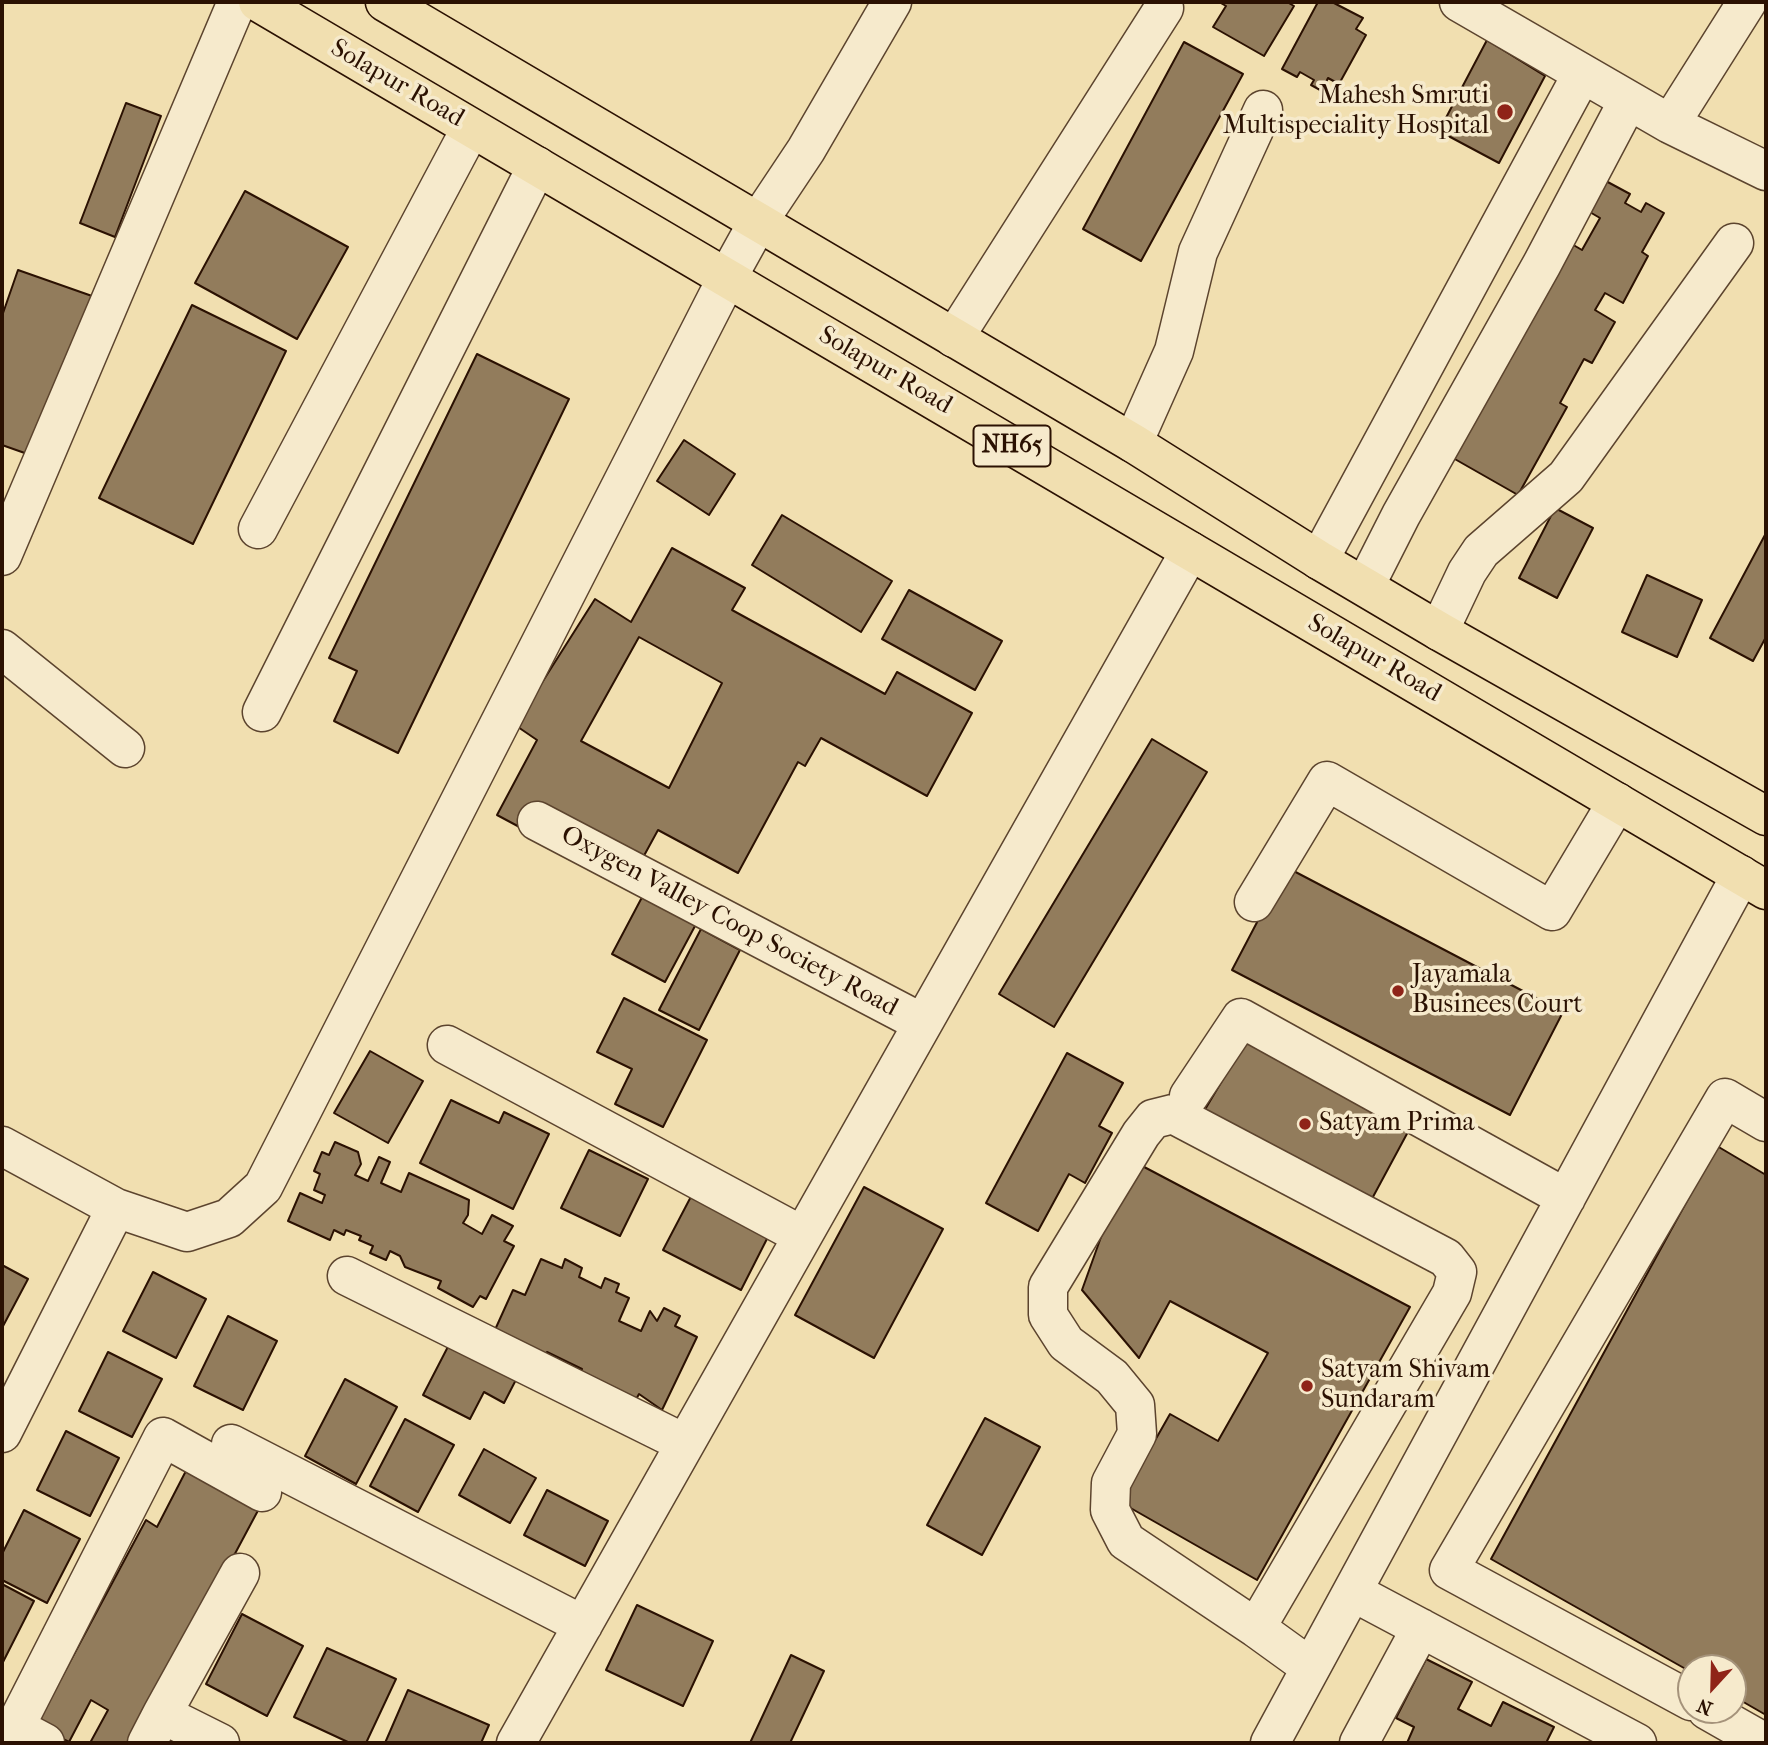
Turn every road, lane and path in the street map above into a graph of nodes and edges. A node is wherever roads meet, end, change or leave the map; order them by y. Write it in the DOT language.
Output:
graph roads {
  1 [pos="237,2"];
  2 [pos="258,2"];
  3 [pos="385,2"];
  4 [pos="892,2"];
  5 [pos="1459,2"];
  6 [pos="1747,2"];
  7 [pos="1164,8"];
  8 [pos="1582,74"];
  9 [pos="1628,101"];
  10 [pos="1263,110"];
  11 [pos="1670,124"];
  12 [pos="471,128"];
  13 [pos="537,166"];
  14 [pos="1766,171"];
  15 [pos="758,222"];
  16 [pos="1734,243"];
  17 [pos="727,278"];
  18 [pos="954,338"];
  19 [pos="1133,443"];
  20 [pos="258,529"];
  21 [pos="1190,551"];
  22 [pos="2,556"];
  23 [pos="1319,560"];
  24 [pos="1365,586"];
  25 [pos="1439,631"];
  26 [pos="2,649"];
  27 [pos="262,712"];
  28 [pos="125,748"];
  29 [pos="1617,802"];
  30 [pos="1766,817"];
  31 [pos="537,821"];
  32 [pos="1753,882"];
  33 [pos="1254,902"];
  34 [pos="922,1023"];
  35 [pos="447,1045"];
  36 [pos="1189,1096"];
  37 [pos="1766,1122"];
  38 [pos="2,1146"];
  39 [pos="1566,1198"];
  40 [pos="116,1208"];
  41 [pos="802,1235"];
  42 [pos="347,1276"];
  43 [pos="2,1433"];
  44 [pos="684,1443"];
  45 [pos="231,1444"];
  46 [pos="262,1492"];
  47 [pos="240,1573"];
  48 [pos="1353,1592"];
  49 [pos="583,1625"];
  50 [pos="1256,1628"];
  51 [pos="1421,1628"];
  52 [pos="1310,1667"];
  53 [pos="1677,1693"];
  54 [pos="1732,1724"];
  55 [pos="155,1728"];
  56 [pos="45,1743"];
  57 [pos="219,1743"];
  58 [pos="516,1743"];
  59 [pos="1270,1743"];
  60 [pos="1359,1743"];
  61 [pos="1637,1743"];
  62 [pos="1765,1743"];
  1 -- 22 [label="street"];
  2 -- 12 [label="highway, Solapur Road / NH65"];
  3 -- 15 [label="highway, NH65"];
  4 -- 15 [label="street"];
  5 -- 8 [label="street"];
  6 -- 11 [label="street"];
  7 -- 18 [label="street"];
  8 -- 9 [label="street"];
  8 -- 23 [label="street"];
  9 -- 11 [label="street"];
  9 -- 24 [label="street"];
  10 -- 19 [label="street"];
  11 -- 14 [label="street"];
  12 -- 13 [label="highway, Solapur Road / NH65"];
  12 -- 20 [label="street"];
  13 -- 17 [label="highway, Solapur Road / NH65"];
  13 -- 27 [label="street"];
  15 -- 17 [label="street"];
  15 -- 18 [label="highway, NH65"];
  16 -- 25 [label="street"];
  17 -- 21 [label="highway, Solapur Road / NH65"];
  17 -- 40 [label="street"];
  18 -- 19 [label="highway, NH65"];
  19 -- 23 [label="highway, NH65"];
  21 -- 29 [label="highway, Solapur Road / NH65"];
  21 -- 34 [label="street"];
  23 -- 24 [label="highway, NH65"];
  24 -- 25 [label="highway, NH65"];
  25 -- 30 [label="highway, NH65"];
  26 -- 28 [label="street"];
  29 -- 32 [label="highway, Solapur Road / NH65"];
  29 -- 33 [label="street"];
  31 -- 34 [label="street, Oxygen Valley Coop Society Road"];
  32 -- 39 [label="street"];
  34 -- 41 [label="street"];
  35 -- 41 [label="street"];
  36 -- 39 [label="street"];
  37 -- 53 [label="street"];
  38 -- 40 [label="street"];
  39 -- 48 [label="street"];
  40 -- 43 [label="street"];
  41 -- 44 [label="street"];
  42 -- 44 [label="street"];
  44 -- 49 [label="street"];
  45 -- 49 [label="street"];
  46 -- 56 [label="street"];
  47 -- 55 [label="street"];
  48 -- 51 [label="street"];
  48 -- 52 [label="street"];
  49 -- 58 [label="street"];
  50 -- 50 [label="street"];
  50 -- 52 [label="street"];
  51 -- 60 [label="street"];
  51 -- 61 [label="street"];
  52 -- 59 [label="street"];
  54 -- 62 [label="street"];
  55 -- 57 [label="street"];
}
